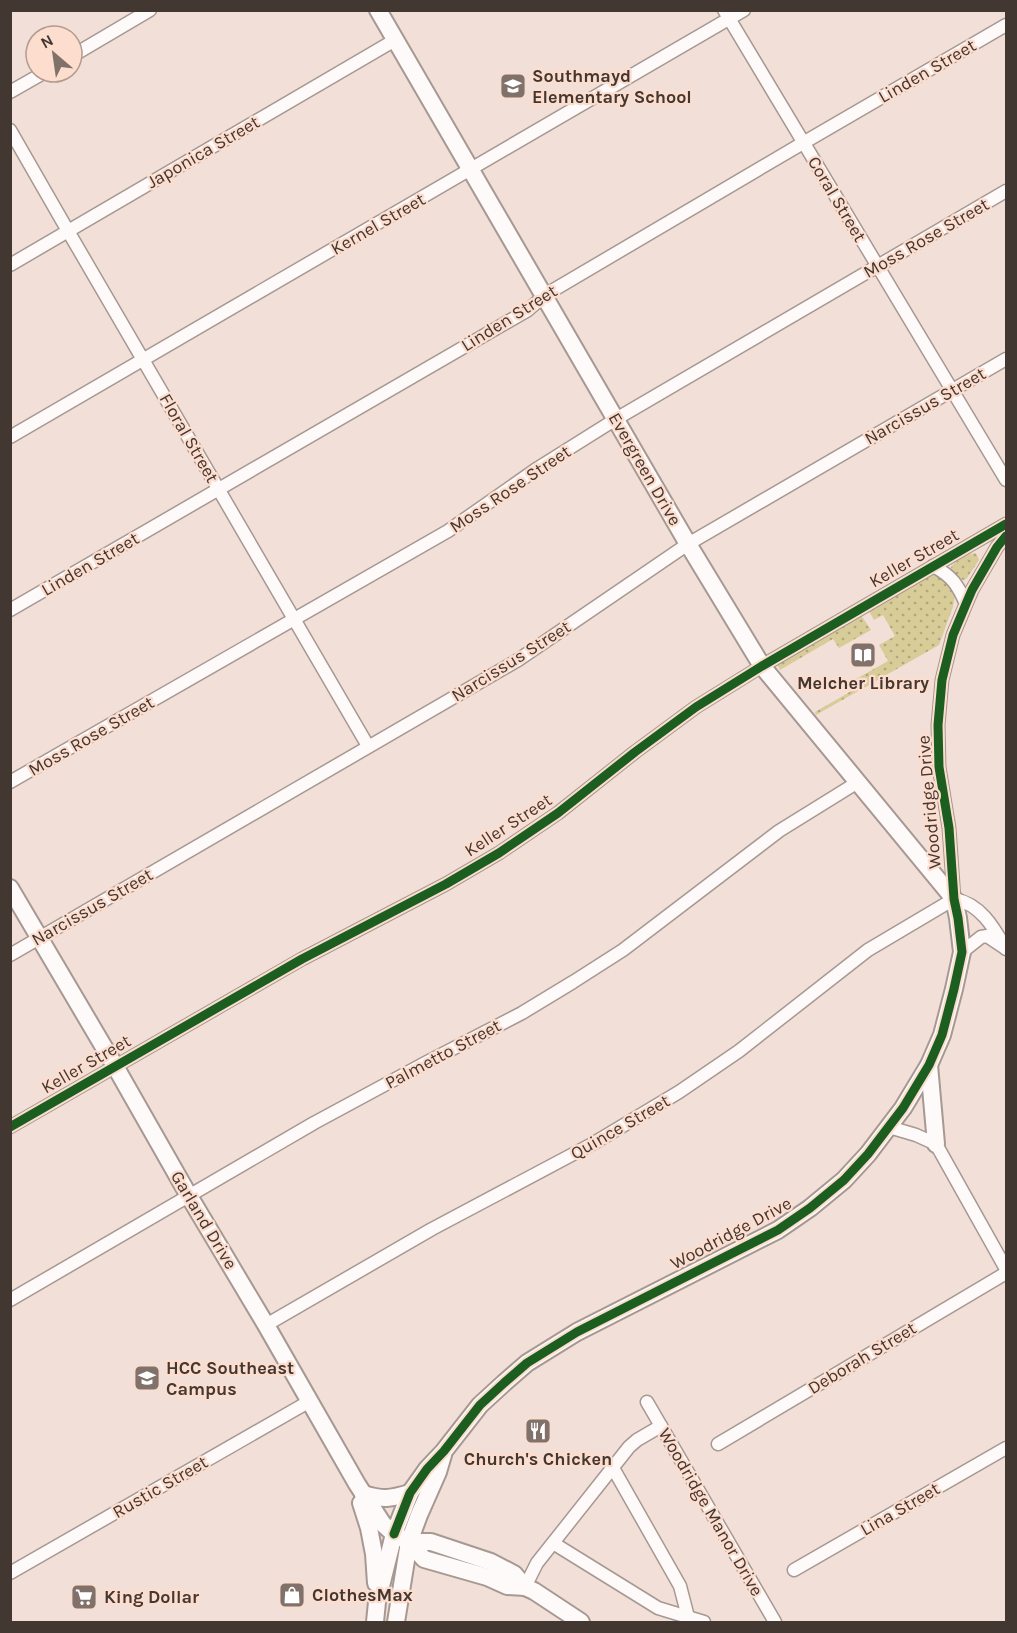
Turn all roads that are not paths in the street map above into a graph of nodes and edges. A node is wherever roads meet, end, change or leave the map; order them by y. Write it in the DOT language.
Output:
graph roads {
  1 [pos="150,10"];
  2 [pos="378,10"];
  3 [pos="744,10"];
  4 [pos="726,15"];
  5 [pos="1006,25"];
  6 [pos="395,40"];
  7 [pos="84,49"];
  8 [pos="24,84"];
  9 [pos="10,92"];
  10 [pos="10,130"];
  11 [pos="803,143"];
  12 [pos="471,170"];
  13 [pos="1006,191"];
  14 [pos="68,231"];
  15 [pos="10,265"];
  16 [pos="878,266"];
  17 [pos="544,295"];
  18 [pos="1006,359"];
  19 [pos="144,360"];
  20 [pos="952,390"];
  21 [pos="616,419"];
  22 [pos="10,437"];
  23 [pos="1006,480"];
  24 [pos="219,490"];
  25 [pos="1006,524"];
  26 [pos="1006,536"];
  27 [pos="688,544"];
  28 [pos="933,566"];
  29 [pos="966,604"];
  30 [pos="10,610"];
  31 [pos="295,620"];
  32 [pos="762,666"];
  33 [pos="368,746"];
  34 [pos="10,782"];
  35 [pos="858,782"];
  36 [pos="10,888"];
  37 [pos="954,899"];
  38 [pos="40,938"];
  39 [pos="1006,949"];
  40 [pos="962,952"];
  41 [pos="10,955"];
  42 [pos="929,1065"];
  43 [pos="115,1066"];
  44 [pos="10,1127"];
  45 [pos="889,1127"];
  46 [pos="936,1144"];
  47 [pos="189,1196"];
  48 [pos="1006,1271"];
  49 [pos="10,1300"];
  50 [pos="266,1325"];
  51 [pos="310,1401"];
  52 [pos="647,1402"];
  53 [pos="661,1426"];
  54 [pos="718,1444"];
  55 [pos="1006,1448"];
  56 [pos="444,1451"];
  57 [pos="613,1468"];
  58 [pos="360,1489"];
  59 [pos="410,1493"];
  60 [pos="394,1534"];
  61 [pos="409,1542"];
  62 [pos="553,1543"];
  63 [pos="794,1570"];
  64 [pos="10,1573"];
  65 [pos="525,1587"];
  66 [pos="377,1602"];
  67 [pos="688,1617"];
  68 [pos="375,1623"];
  69 [pos="396,1623"];
  70 [pos="581,1623"];
  71 [pos="704,1623"];
  72 [pos="775,1623"];
  1 -- 7 [label="street"];
  2 -- 6 [label="street, Evergreen Drive"];
  3 -- 4 [label="street, Kernel Street"];
  4 -- 11 [label="street, Coral Street"];
  4 -- 12 [label="street, Kernel Street"];
  5 -- 11 [label="street, Linden Street"];
  6 -- 12 [label="street, Evergreen Drive"];
  6 -- 14 [label="street, Japonica Street"];
  8 -- 9 [label="street"];
  10 -- 14 [label="street, Floral Street"];
  11 -- 16 [label="street, Coral Street"];
  11 -- 17 [label="street, Linden Street"];
  12 -- 17 [label="street, Evergreen Drive"];
  12 -- 19 [label="street, Kernel Street"];
  13 -- 16 [label="street, Moss Rose Street"];
  14 -- 15 [label="street, Japonica Street"];
  14 -- 19 [label="street, Floral Street"];
  16 -- 20 [label="street, Coral Street"];
  16 -- 21 [label="street, Moss Rose Street"];
  17 -- 21 [label="street, Evergreen Drive"];
  17 -- 24 [label="street, Linden Street"];
  18 -- 20 [label="street, Narcissus Street"];
  19 -- 22 [label="street, Kernel Street"];
  19 -- 24 [label="street, Floral Street"];
  20 -- 23 [label="street, Coral Street"];
  20 -- 27 [label="street, Narcissus Street"];
  21 -- 27 [label="street, Evergreen Drive"];
  21 -- 31 [label="street, Moss Rose Street"];
  24 -- 30 [label="street, Linden Street"];
  24 -- 31 [label="street, Floral Street"];
  25 -- 28 [label="street, Keller Street"];
  26 -- 29 [label="street, Woodridge Drive"];
  27 -- 32 [label="street, Evergreen Drive"];
  27 -- 33 [label="street, Narcissus Street"];
  28 -- 29 [label="street"];
  28 -- 32 [label="street, Keller Street"];
  29 -- 37 [label="street, Woodridge Drive"];
  31 -- 33 [label="street, Floral Street"];
  31 -- 34 [label="street, Moss Rose Street"];
  32 -- 35 [label="street, Evergreen Drive"];
  32 -- 43 [label="street, Keller Street"];
  33 -- 38 [label="street, Narcissus Street"];
  35 -- 37 [label="street, Evergreen Drive"];
  35 -- 47 [label="street, Palmetto Street"];
  36 -- 38 [label="street, Garland Drive"];
  37 -- 39 [label="street"];
  37 -- 40 [label="street, Woodridge Drive"];
  37 -- 50 [label="street, Quince Street"];
  38 -- 41 [label="street, Narcissus Street"];
  38 -- 43 [label="street, Garland Drive"];
  39 -- 40 [label="street"];
  40 -- 42 [label="street, Woodridge Drive"];
  42 -- 45 [label="street, Woodridge Drive"];
  42 -- 46 [label="street"];
  43 -- 44 [label="street, Keller Street"];
  43 -- 47 [label="street, Garland Drive"];
  45 -- 46 [label="street"];
  45 -- 56 [label="street, Woodridge Drive"];
  46 -- 48 [label="street"];
  47 -- 49 [label="street, Palmetto Street"];
  47 -- 50 [label="street, Garland Drive"];
  48 -- 54 [label="street, Deborah Street"];
  50 -- 51 [label="street, Garland Drive"];
  51 -- 58 [label="street, Garland Drive"];
  51 -- 64 [label="street, Rustic Street"];
  52 -- 53 [label="street, Woodridge Manor Drive"];
  53 -- 57 [label="street"];
  53 -- 72 [label="street, Woodridge Manor Drive"];
  55 -- 63 [label="street, Lina Street"];
  56 -- 59 [label="street, Woodridge Drive"];
  56 -- 61 [label="street, Woodridge Drive"];
  57 -- 62 [label="street"];
  57 -- 67 [label="street"];
  58 -- 59 [label="street"];
  58 -- 60 [label="street, Garland Drive"];
  58 -- 66 [label="street"];
  59 -- 60 [label="street, Woodridge Drive"];
  60 -- 61 [label="street, Garland Drive"];
  60 -- 66 [label="street, Woodridge Drive"];
  61 -- 65 [label="street, Garland Drive"];
  61 -- 69 [label="street, Woodridge Drive"];
  62 -- 65 [label="street"];
  62 -- 67 [label="street"];
  65 -- 70 [label="street, Garland Drive"];
  66 -- 68 [label="street, Woodridge Drive"];
  67 -- 71 [label="street"];
}
